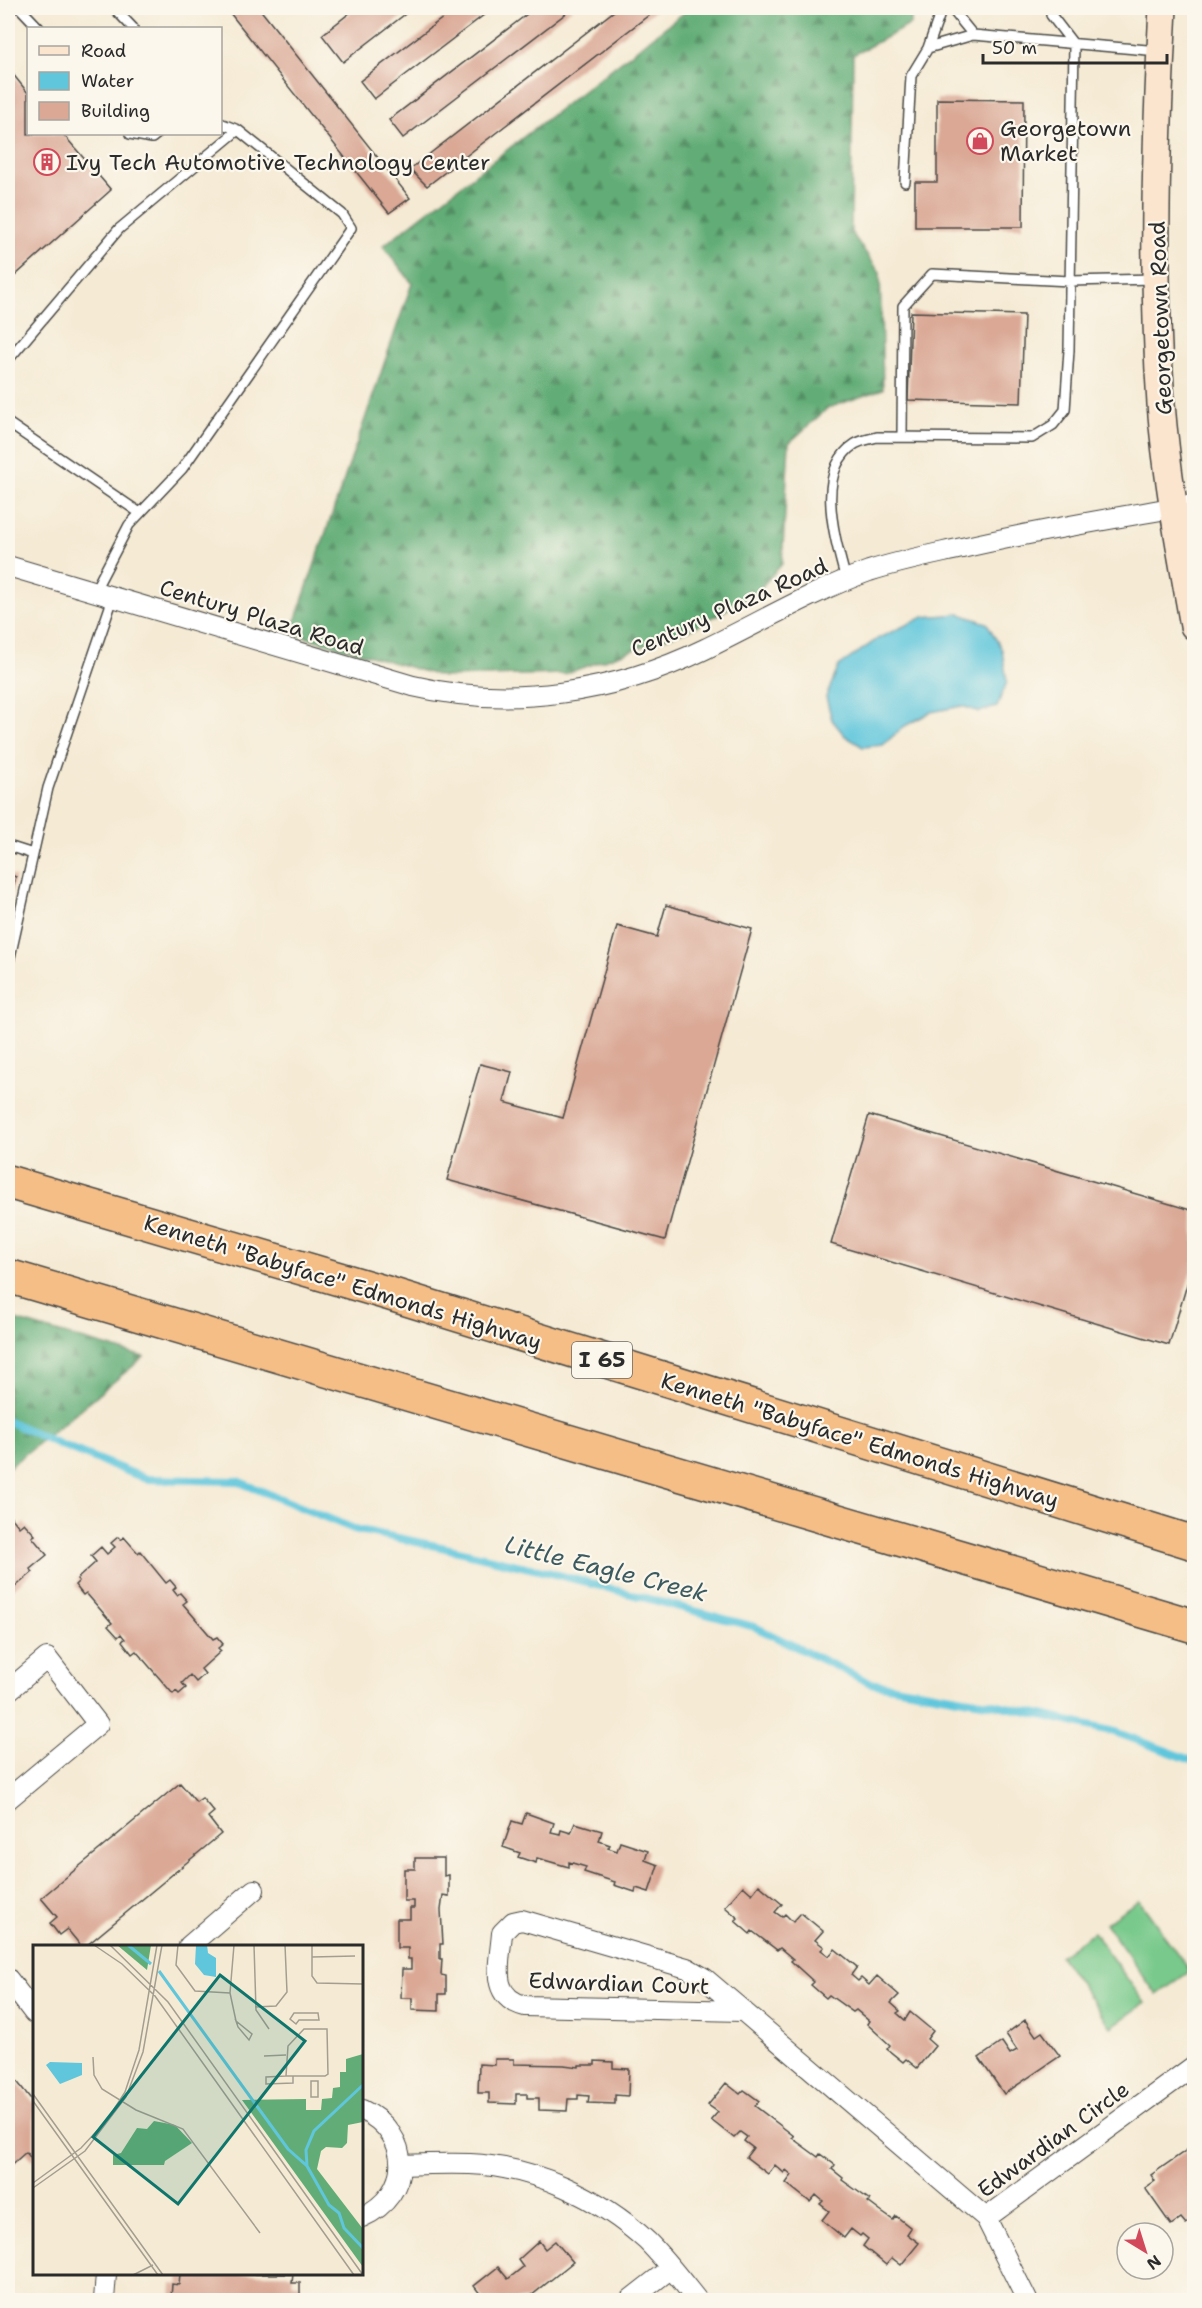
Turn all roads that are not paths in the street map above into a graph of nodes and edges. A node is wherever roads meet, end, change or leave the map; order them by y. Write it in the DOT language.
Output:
graph roads {
  1 [pos="14,8"];
  2 [pos="20,8"];
  3 [pos="114,8"];
  4 [pos="942,8"];
  5 [pos="951,8"];
  6 [pos="1052,8"];
  7 [pos="1163,8"];
  8 [pos="8,11"];
  9 [pos="38,27"];
  10 [pos="132,27"];
  11 [pos="973,35"];
  12 [pos="1074,45"];
  13 [pos="928,48"];
  14 [pos="1161,51"];
  15 [pos="222,124"];
  16 [pos="238,130"];
  17 [pos="136,135"];
  18 [pos="156,135"];
  19 [pos="905,182"];
  20 [pos="1156,279"];
  21 [pos="1070,281"];
  22 [pos="8,360"];
  23 [pos="8,423"];
  24 [pos="902,436"];
  25 [pos="1184,506"];
  26 [pos="140,513"];
  27 [pos="8,566"];
  28 [pos="846,580"];
  29 [pos="103,595"];
  30 [pos="1194,626"];
  31 [pos="8,846"];
  32 [pos="33,854"];
  33 [pos="8,966"];
  34 [pos="8,1182"];
  35 [pos="8,1276"];
  36 [pos="1194,1544"];
  37 [pos="1194,1626"];
  38 [pos="8,1691"];
  39 [pos="8,1799"];
  40 [pos="254,1890"];
  41 [pos="191,1945"];
  42 [pos="8,1980"];
  43 [pos="743,2011"];
  44 [pos="33,2012"];
  45 [pos="1194,2066"];
  46 [pos="363,2111"];
  47 [pos="401,2165"];
  48 [pos="363,2217"];
  49 [pos="986,2218"];
  50 [pos="671,2268"];
  51 [pos="106,2275"];
  52 [pos="104,2301"];
  53 [pos="630,2301"];
  54 [pos="697,2301"];
  55 [pos="1027,2301"];
  1 -- 8 [label="lane"];
  2 -- 9 [label="lane"];
  3 -- 10 [label="lane"];
  4 -- 13 [label="lane"];
  5 -- 11 [label="lane"];
  6 -- 12 [label="lane"];
  7 -- 14 [label="main road, Georgetown Road"];
  11 -- 12 [label="lane"];
  11 -- 13 [label="lane"];
  12 -- 14 [label="lane"];
  12 -- 21 [label="lane"];
  13 -- 19 [label="lane"];
  14 -- 20 [label="main road, Georgetown Road"];
  15 -- 16 [label="lane"];
  16 -- 22 [label="lane"];
  16 -- 26 [label="lane"];
  17 -- 18 [label="lane"];
  20 -- 21 [label="lane"];
  20 -- 25 [label="main road, Georgetown Road"];
  21 -- 24 [label="lane"];
  21 -- 24 [label="lane"];
  23 -- 26 [label="lane"];
  24 -- 28 [label="lane"];
  25 -- 28 [label="street, Century Plaza Road"];
  25 -- 30 [label="main road, Georgetown Road"];
  26 -- 29 [label="lane"];
  27 -- 29 [label="street, Century Plaza Road"];
  28 -- 29 [label="street, Century Plaza Road"];
  29 -- 32 [label="lane"];
  31 -- 32 [label="lane"];
  32 -- 33 [label="lane"];
  34 -- 36 [label="highway, Kenneth \"Babyface\" Edmonds Highway / I 65"];
  35 -- 37 [label="highway"];
  38 -- 39 [label="street"];
  40 -- 41 [label="street"];
  42 -- 44 [label="street"];
  43 -- 43 [label="street, Edwardian Court"];
  43 -- 49 [label="street, Edwardian Court"];
  45 -- 49 [label="street, Edwardian Circle"];
  46 -- 47 [label="street"];
  47 -- 48 [label="street"];
  47 -- 50 [label="street"];
  49 -- 55 [label="street, Edwardian Circle"];
  50 -- 53 [label="street"];
  50 -- 54 [label="street"];
  51 -- 52 [label="street"];
}
